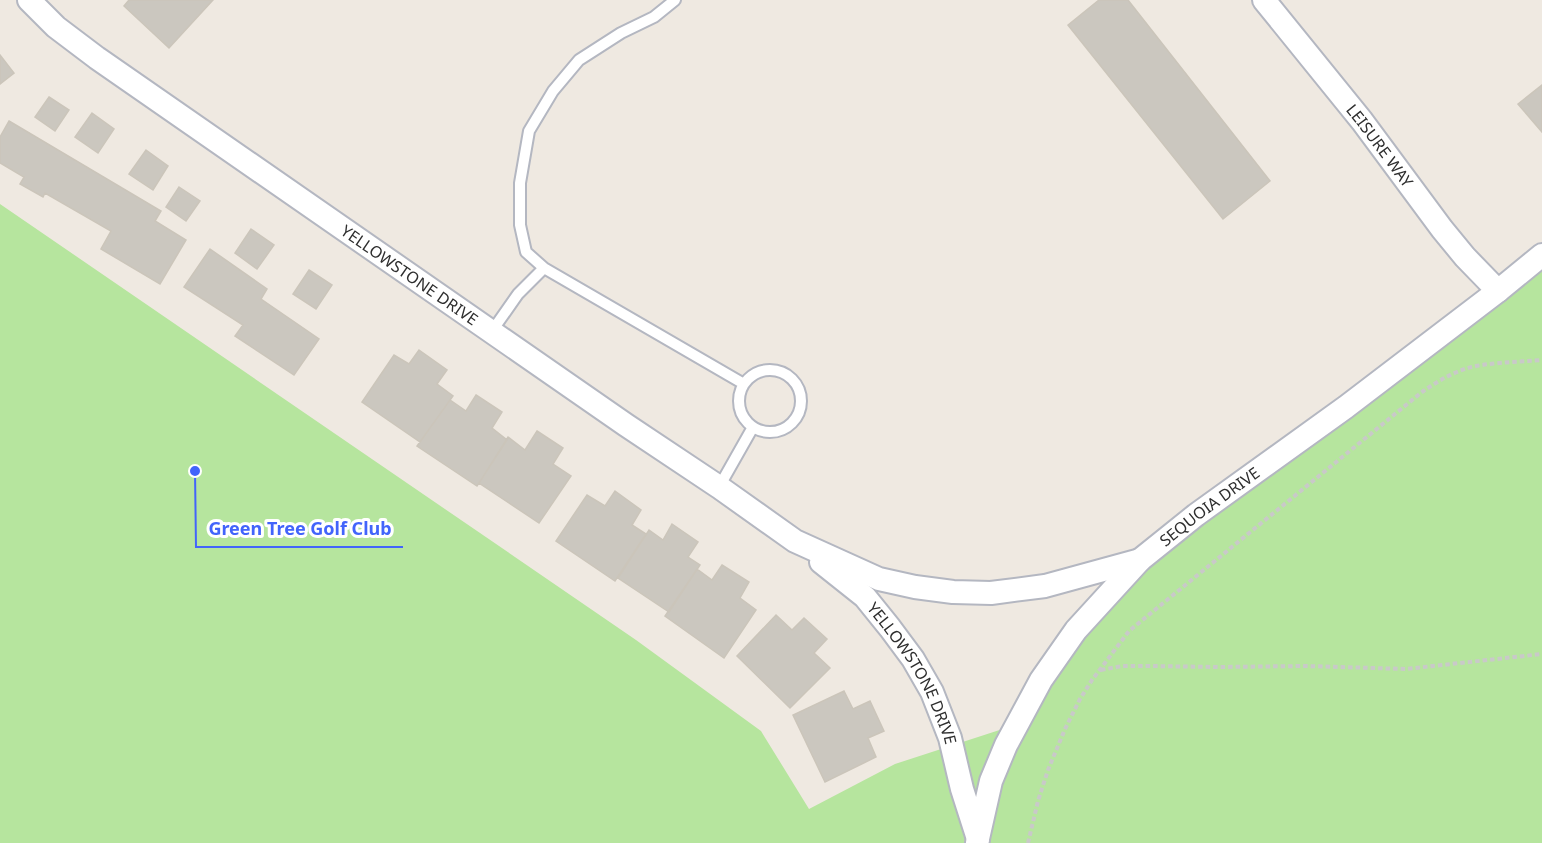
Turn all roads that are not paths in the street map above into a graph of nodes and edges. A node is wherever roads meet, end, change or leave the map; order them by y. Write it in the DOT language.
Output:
graph roads {
  1 [pos="29,0"];
  2 [pos="675,0"];
  3 [pos="1264,0"];
  4 [pos="1542,255"];
  5 [pos="544,267"];
  6 [pos="1498,291"];
  7 [pos="492,331"];
  8 [pos="744,384"];
  9 [pos="753,427"];
  10 [pos="719,487"];
  11 [pos="795,541"];
  12 [pos="1140,560"];
  13 [pos="978,842"];
  1 -- 7 [label="street, YELLOWSTONE DRIVE"];
  2 -- 5 [label="lane"];
  3 -- 6 [label="street, LEISURE WAY"];
  4 -- 6 [label="street, SEQUOIA DRIVE"];
  5 -- 7 [label="lane"];
  5 -- 8 [label="lane"];
  6 -- 12 [label="street, SEQUOIA DRIVE"];
  7 -- 10 [label="street, YELLOWSTONE DRIVE"];
  8 -- 9 [label="lane"];
  8 -- 9 [label="lane"];
  9 -- 10 [label="lane"];
  10 -- 11 [label="street, YELLOWSTONE DRIVE"];
  11 -- 12 [label="street, YELLOWSTONE DRIVE"];
  11 -- 13 [label="street, YELLOWSTONE DRIVE"];
  12 -- 13 [label="street, SEQUOIA DRIVE"];
}
